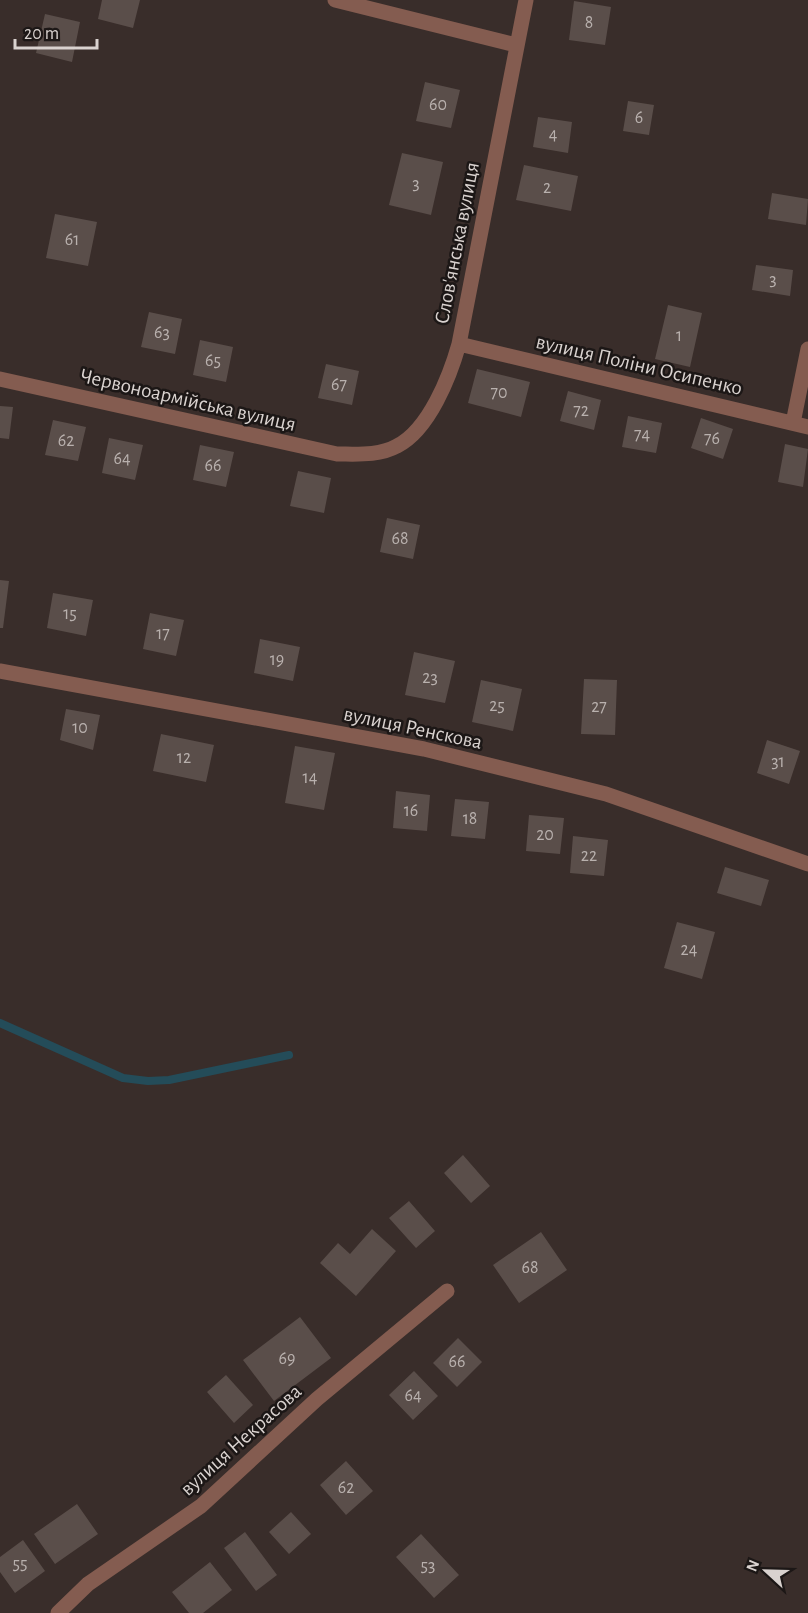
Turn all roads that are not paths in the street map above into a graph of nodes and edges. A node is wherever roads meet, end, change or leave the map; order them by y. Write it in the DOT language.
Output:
graph roads {
  1 [pos="335,0"];
  2 [pos="526,0"];
  3 [pos="516,45"];
  4 [pos="459,344"];
  5 [pos="808,349"];
  6 [pos="0,379"];
  7 [pos="801,425"];
  8 [pos="368,455"];
  9 [pos="0,671"];
  10 [pos="808,864"];
  11 [pos="447,1291"];
  12 [pos="58,1613"];
  1 -- 3 [label="street"];
  2 -- 3 [label="street, Слов'янська вулиця"];
  3 -- 4 [label="street, Слов'янська вулиця"];
  4 -- 7 [label="street, вулиця Поліни Осипенко"];
  4 -- 8 [label="street, Слов'янська вулиця"];
  5 -- 7 [label="street"];
  6 -- 8 [label="street, Червоноармійська вулиця"];
  9 -- 10 [label="street, вулиця Ренскова"];
  11 -- 12 [label="street, вулиця Некрасова"];
}
